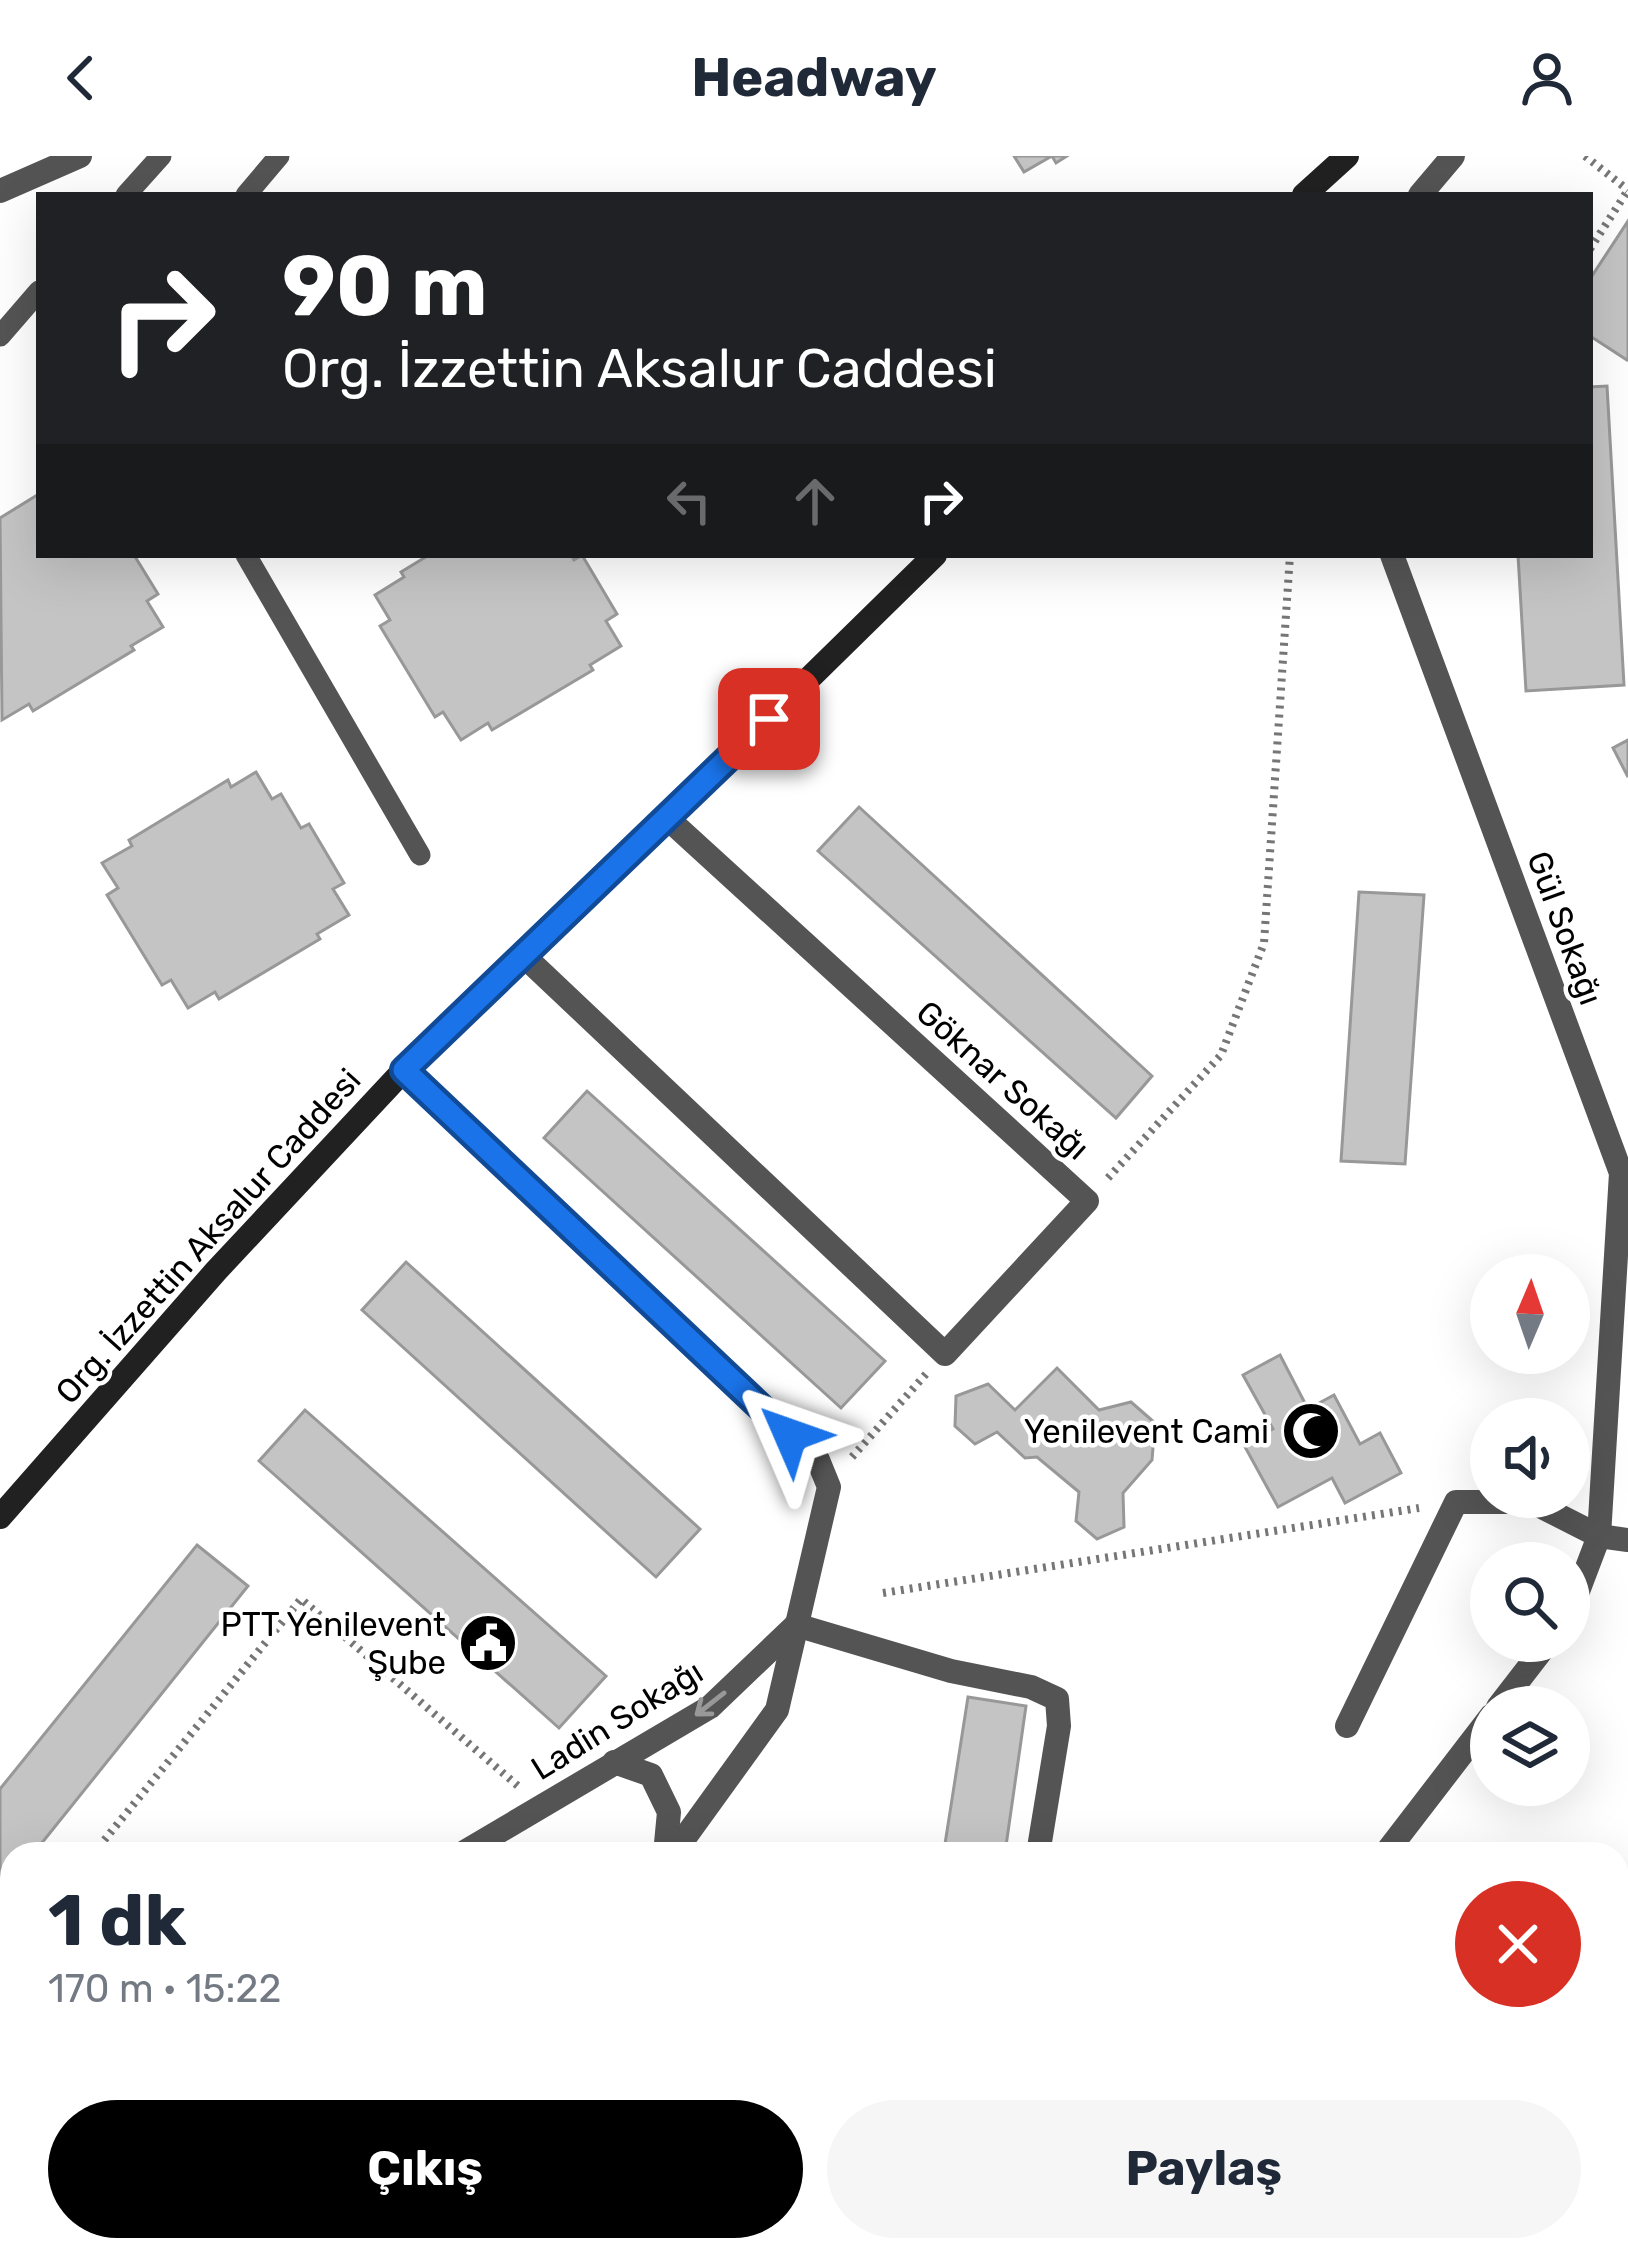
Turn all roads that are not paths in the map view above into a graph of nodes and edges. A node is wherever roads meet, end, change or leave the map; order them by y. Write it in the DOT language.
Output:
graph roads {
  1 [pos="80,156"];
  2 [pos="161,156"];
  3 [pos="279,156"];
  4 [pos="1346,156"];
  5 [pos="1453,156"];
  6 [pos="0,190"];
  7 [pos="129,192"];
  8 [pos="248,192"];
  9 [pos="1307,192"];
  10 [pos="1423,192"];
  11 [pos="36,294"];
  12 [pos="0,336"];
  13 [pos="248,558"];
  14 [pos="932,558"];
  15 [pos="1393,558"];
  16 [pos="666,817"];
  17 [pos="420,855"];
  18 [pos="525,957"];
  19 [pos="404,1070"];
  20 [pos="0,1517"];
  21 [pos="1599,1536"];
  22 [pos="1628,1540"];
  23 [pos="1590,1560"];
  24 [pos="796,1625"];
  25 [pos="1533,1662"];
  26 [pos="1514,1686"];
  27 [pos="1347,1726"];
  28 [pos="1470,1744"];
  29 [pos="614,1762"];
  30 [pos="482,1842"];
  31 [pos="669,1842"];
  32 [pos="678,1842"];
  33 [pos="1040,1842"];
  34 [pos="1394,1842"];
  1 -- 6 [label="street"];
  2 -- 7 [label="lane"];
  3 -- 8 [label="lane"];
  4 -- 9 [label="main road"];
  5 -- 10 [label="street"];
  11 -- 12 [label="lane"];
  13 -- 17 [label="lane"];
  14 -- 16 [label="main road, Org. İzzettin Aksalur Caddesi"];
  15 -- 21 [label="street, Gül Sokağı"];
  16 -- 18 [label="main road, Org. İzzettin Aksalur Caddesi"];
  16 -- 18 [label="street, Göknar Sokağı"];
  18 -- 19 [label="main road, Org. İzzettin Aksalur Caddesi"];
  19 -- 20 [label="main road, Org. İzzettin Aksalur Caddesi"];
  19 -- 24 [label="street"];
  21 -- 22 [label="street"];
  21 -- 23 [label="street, Gül Sokağı"];
  21 -- 27 [label="street"];
  24 -- 29 [label="street, Ladin Sokağı, one-way"];
  24 -- 32 [label="street"];
  24 -- 33 [label="street"];
  25 -- 26 [label="street"];
  28 -- 34 [label="street"];
  29 -- 30 [label="street, Ladin Sokağı"];
  29 -- 31 [label="street"];
}
